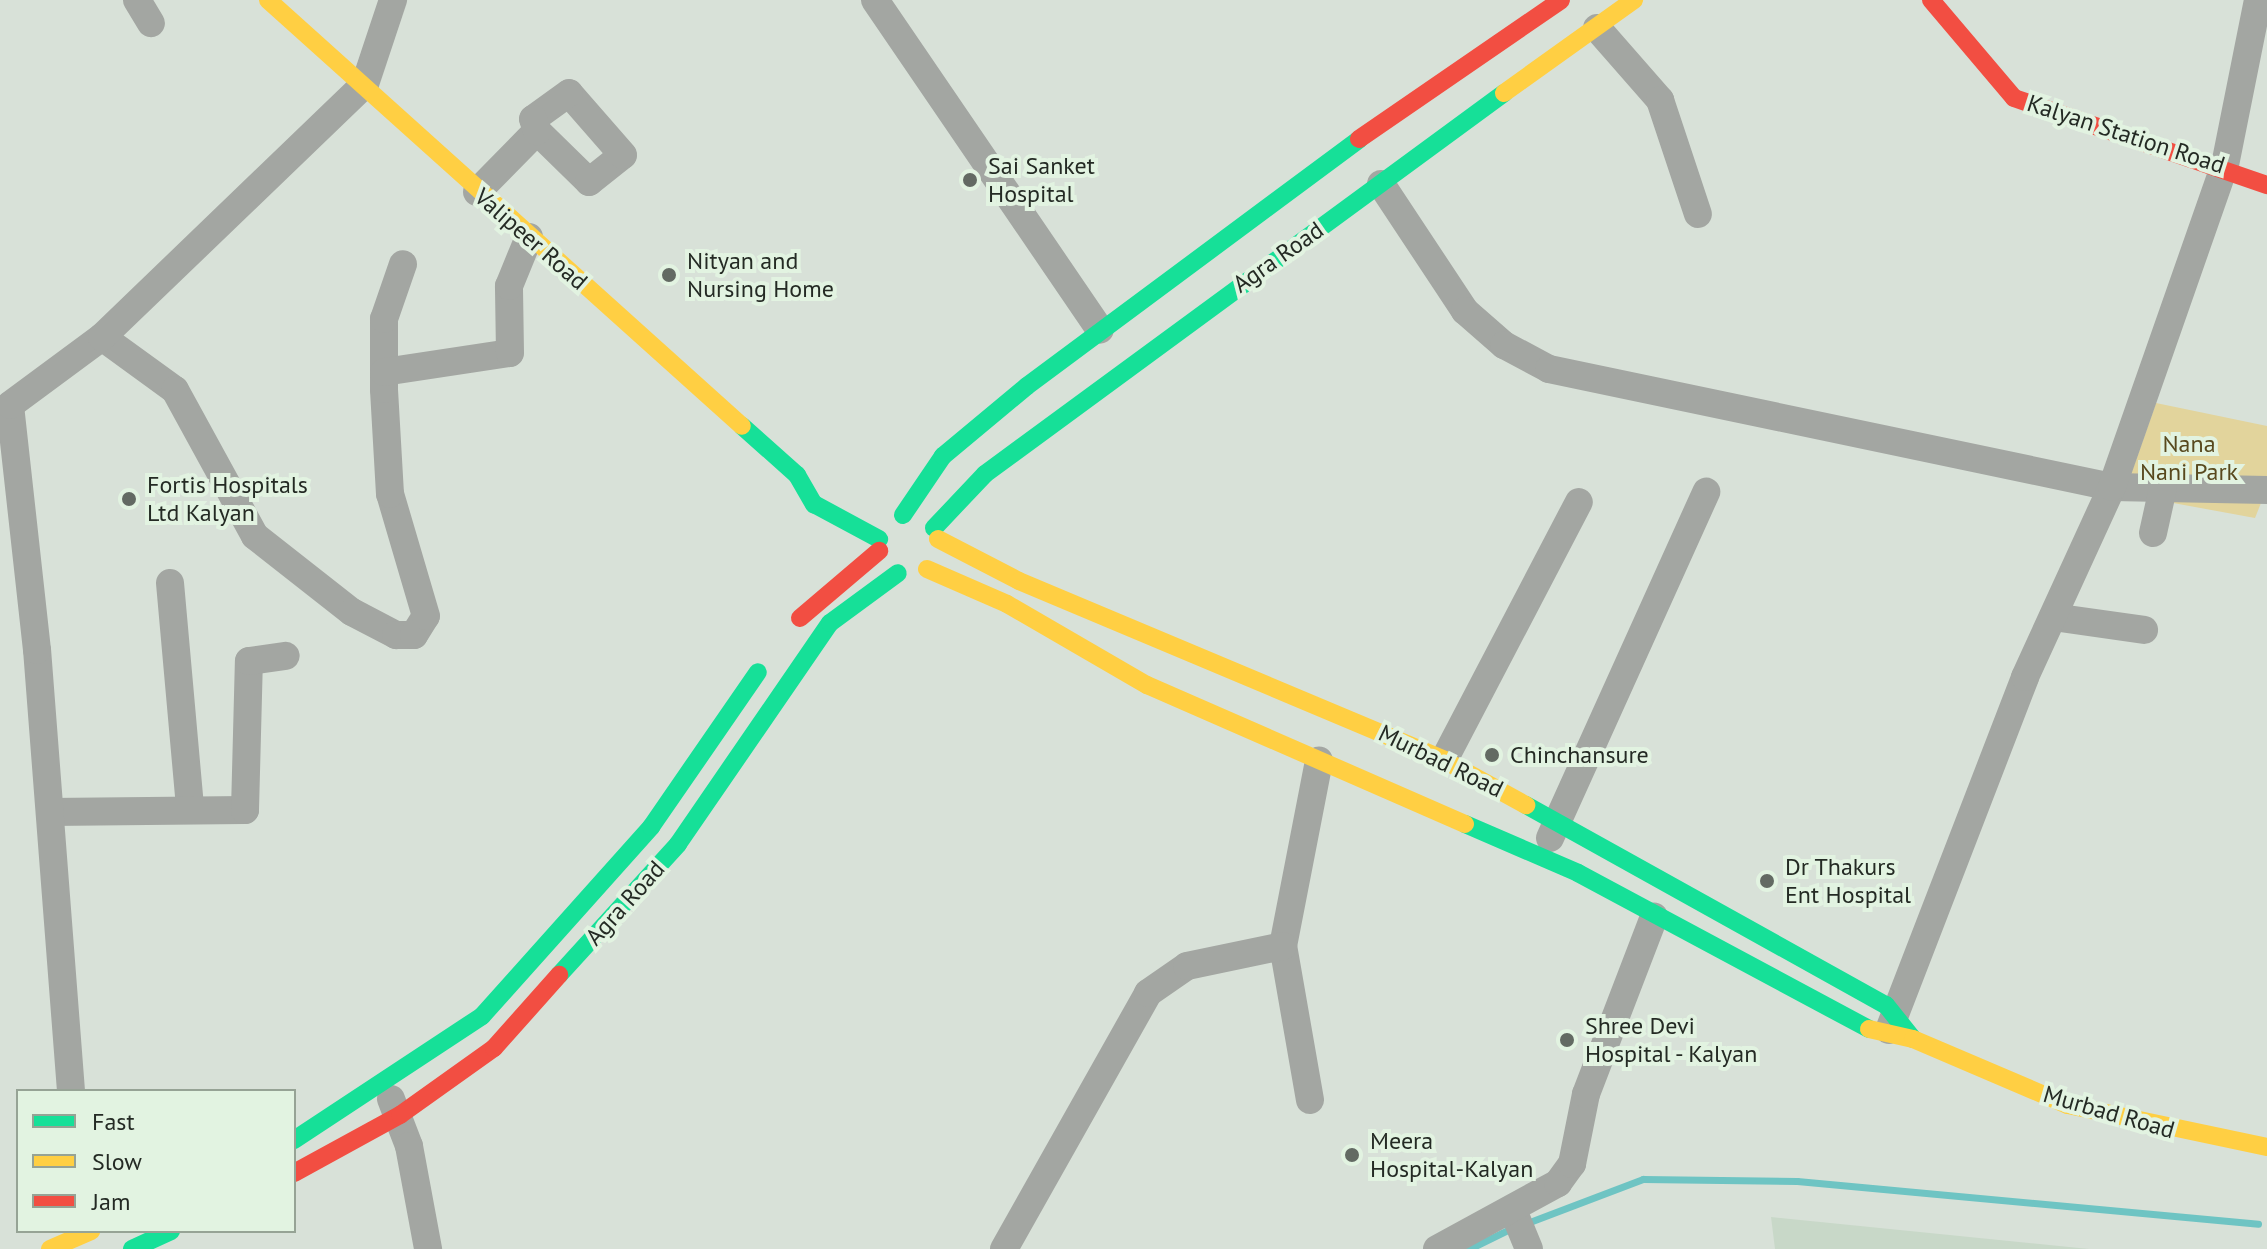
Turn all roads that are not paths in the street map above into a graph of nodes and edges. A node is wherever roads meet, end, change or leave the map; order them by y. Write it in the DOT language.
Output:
graph roads {
  1 [pos="268,0"];
  2 [pos="393,0"];
  3 [pos="875,0"];
  4 [pos="1634,0"];
  5 [pos="1931,0"];
  6 [pos="2258,0"];
  7 [pos="1550,3"];
  8 [pos="1597,28"];
  9 [pos="365,84"];
  10 [pos="537,131"];
  11 [pos="2225,165"];
  12 [pos="1381,184"];
  13 [pos="2267,185"];
  14 [pos="477,192"];
  15 [pos="1698,214"];
  16 [pos="529,237"];
  17 [pos="403,264"];
  18 [pos="1100,330"];
  19 [pos="102,337"];
  20 [pos="384,372"];
  21 [pos="5,409"];
  22 [pos="797,475"];
  23 [pos="829,483"];
  24 [pos="2112,487"];
  25 [pos="2163,488"];
  26 [pos="2267,490"];
  27 [pos="1706,492"];
  28 [pos="1579,502"];
  29 [pos="892,515"];
  30 [pos="2153,533"];
  31 [pos="936,534"];
  32 [pos="879,545"];
  33 [pos="927,569"];
  34 [pos="898,573"];
  35 [pos="170,583"];
  36 [pos="2053,617"];
  37 [pos="2144,630"];
  38 [pos="784,637"];
  39 [pos="286,656"];
  40 [pos="767,660"];
  41 [pos="1319,760"];
  42 [pos="1444,760"];
  43 [pos="190,809"];
  44 [pos="50,812"];
  45 [pos="1559,819"];
  46 [pos="1539,857"];
  47 [pos="1654,917"];
  48 [pos="1283,946"];
  49 [pos="1898,1030"];
  50 [pos="382,1082"];
  51 [pos="71,1089"];
  52 [pos="1310,1100"];
  53 [pos="400,1115"];
  54 [pos="296,1139"];
  55 [pos="2267,1147"];
  56 [pos="296,1172"];
  57 [pos="1513,1210"];
  58 [pos="86,1233"];
  59 [pos="167,1233"];
  60 [pos="50,1249"];
  61 [pos="132,1249"];
  62 [pos="428,1249"];
  63 [pos="1004,1249"];
  64 [pos="1437,1249"];
  65 [pos="1529,1249"];
  1 -- 9 [label="street, Valipeer Road"];
  2 -- 9 [label="street"];
  3 -- 18 [label="street"];
  4 -- 8 [label="street, Agra Road"];
  5 -- 11 [label="street, Kalyan Station Road"];
  6 -- 11 [label="street"];
  7 -- 18 [label="street, Agra Road"];
  8 -- 12 [label="street, Agra Road"];
  8 -- 15 [label="street"];
  9 -- 14 [label="street, Valipeer Road"];
  9 -- 19 [label="street"];
  10 -- 14 [label="street"];
  11 -- 13 [label="street, Kalyan Station Road"];
  11 -- 24 [label="street"];
  12 -- 24 [label="street"];
  12 -- 31 [label="street, Agra Road"];
  14 -- 16 [label="street, Valipeer Road"];
  16 -- 20 [label="street"];
  16 -- 22 [label="street, Valipeer Road"];
  17 -- 20 [label="street"];
  18 -- 29 [label="street, Agra Road"];
  19 -- 20 [label="street"];
  19 -- 21 [label="street"];
  21 -- 44 [label="street"];
  22 -- 23 [label="street, Valipeer Road"];
  22 -- 32 [label="street, Valipeer Road"];
  24 -- 25 [label="street"];
  24 -- 36 [label="street"];
  25 -- 26 [label="street"];
  25 -- 30 [label="street"];
  27 -- 45 [label="street"];
  28 -- 42 [label="street"];
  29 -- 31 [label="street"];
  29 -- 32 [label="street, Agra Road"];
  31 -- 33 [label="street, Agra Road"];
  31 -- 42 [label="street, Murbad Road"];
  32 -- 34 [label="street"];
  32 -- 38 [label="street, Agra Road"];
  33 -- 34 [label="street, Agra Road"];
  33 -- 41 [label="street, Murbad Road"];
  34 -- 53 [label="street, Agra Road"];
  35 -- 43 [label="street"];
  36 -- 37 [label="street"];
  36 -- 49 [label="street"];
  39 -- 43 [label="street"];
  40 -- 50 [label="street, Agra Road"];
  41 -- 46 [label="street, Murbad Road"];
  41 -- 48 [label="street"];
  42 -- 45 [label="street, Murbad Road"];
  43 -- 44 [label="street"];
  44 -- 51 [label="street"];
  45 -- 46 [label="street"];
  45 -- 49 [label="street, Murbad Road"];
  46 -- 47 [label="street, Murbad Road"];
  47 -- 49 [label="street, Murbad Road"];
  47 -- 57 [label="street"];
  48 -- 52 [label="street"];
  48 -- 63 [label="street"];
  49 -- 55 [label="street, Murbad Road"];
  50 -- 53 [label="street"];
  50 -- 54 [label="street, Agra Road"];
  53 -- 56 [label="street, Agra Road"];
  53 -- 62 [label="street"];
  57 -- 64 [label="street"];
  57 -- 65 [label="street"];
  58 -- 60 [label="street"];
  59 -- 61 [label="street"];
}
